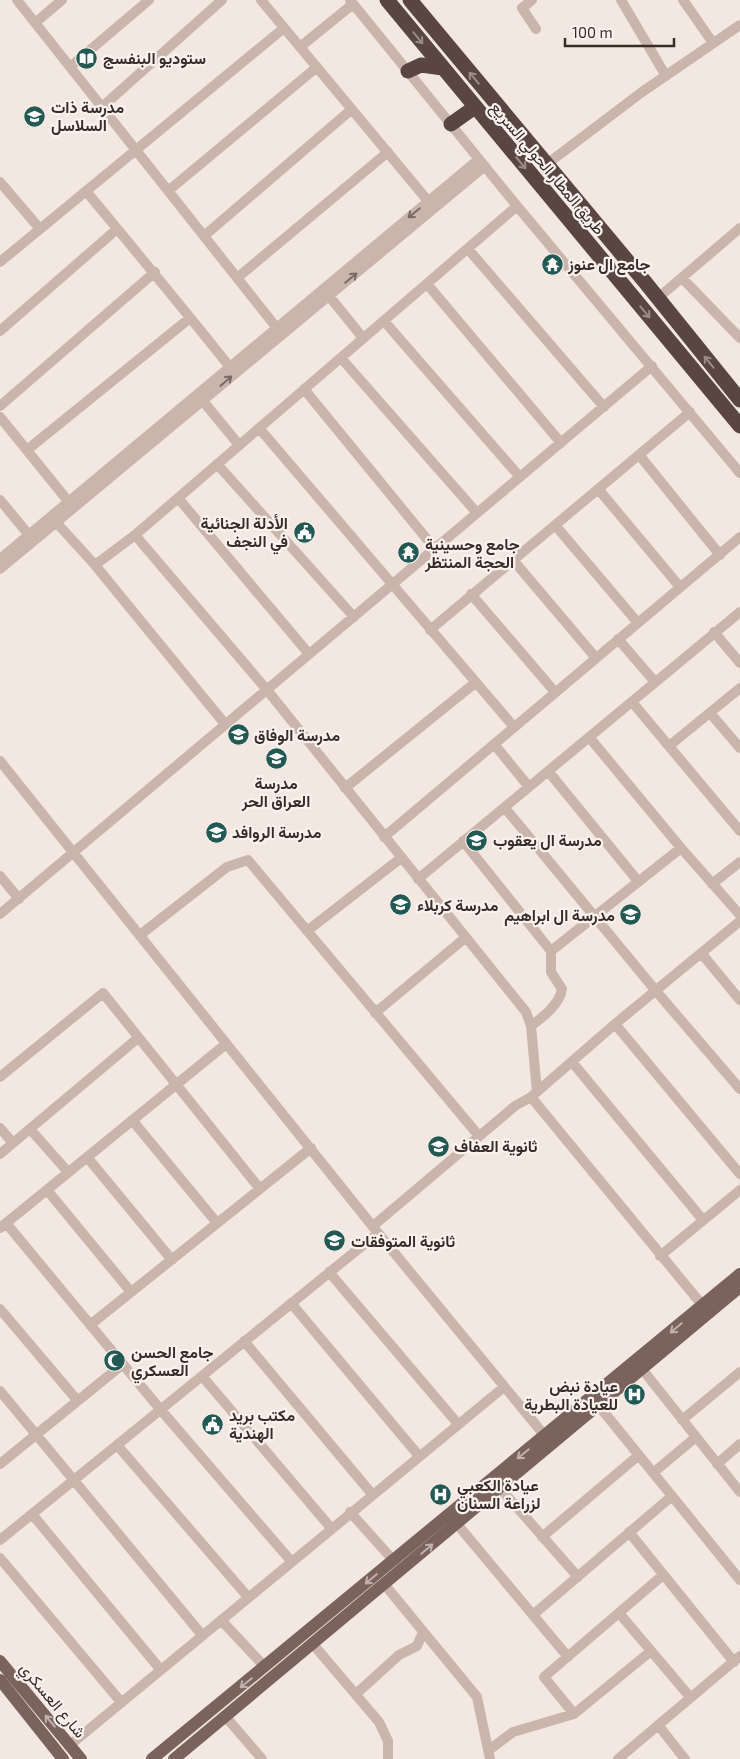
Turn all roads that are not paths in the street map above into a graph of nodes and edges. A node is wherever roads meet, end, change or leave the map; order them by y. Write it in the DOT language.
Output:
graph roads {
  1 [pos="16,0"];
  2 [pos="62,0"];
  3 [pos="149,0"];
  4 [pos="222,0"];
  5 [pos="261,0"];
  6 [pos="387,0"];
  7 [pos="410,0"];
  8 [pos="532,0"];
  9 [pos="621,0"];
  10 [pos="683,0"];
  11 [pos="351,2"];
  12 [pos="35,23"];
  13 [pos="740,25"];
  14 [pos="284,28"];
  15 [pos="536,29"];
  16 [pos="713,43"];
  17 [pos="300,47"];
  18 [pos="70,67"];
  19 [pos="317,67"];
  20 [pos="443,68"];
  21 [pos="408,71"];
  22 [pos="666,76"];
  23 [pos="102,107"];
  24 [pos="475,108"];
  25 [pos="352,109"];
  26 [pos="451,124"];
  27 [pos="136,151"];
  28 [pos="388,152"];
  29 [pos="482,163"];
  30 [pos="547,164"];
  31 [pos="1,185"];
  32 [pos="168,190"];
  33 [pos="86,191"];
  34 [pos="428,201"];
  35 [pos="517,206"];
  36 [pos="740,228"];
  37 [pos="40,229"];
  38 [pos="118,229"];
  39 [pos="204,236"];
  40 [pos="468,249"];
  41 [pos="622,254"];
  42 [pos="0,262"];
  43 [pos="606,266"];
  44 [pos="155,272"];
  45 [pos="238,278"];
  46 [pos="682,278"];
  47 [pos="645,282"];
  48 [pos="427,284"];
  49 [pos="630,295"];
  50 [pos="329,296"];
  51 [pos="658,298"];
  52 [pos="190,318"];
  53 [pos="384,321"];
  54 [pos="276,326"];
  55 [pos="0,331"];
  56 [pos="363,338"];
  57 [pos="740,338"];
  58 [pos="341,358"];
  59 [pos="229,366"];
  60 [pos="652,366"];
  61 [pos="304,389"];
  62 [pos="740,400"];
  63 [pos="202,401"];
  64 [pos="0,406"];
  65 [pos="604,407"];
  66 [pos="690,412"];
  67 [pos="0,417"];
  68 [pos="740,426"];
  69 [pos="259,428"];
  70 [pos="561,443"];
  71 [pos="239,445"];
  72 [pos="26,450"];
  73 [pos="640,456"];
  74 [pos="127,457"];
  75 [pos="217,464"];
  76 [pos="109,472"];
  77 [pos="740,473"];
  78 [pos="520,477"];
  79 [pos="599,490"];
  80 [pos="178,498"];
  81 [pos="0,500"];
  82 [pos="68,500"];
  83 [pos="477,513"];
  84 [pos="55,522"];
  85 [pos="555,525"];
  86 [pos="29,534"];
  87 [pos="135,534"];
  88 [pos="740,537"];
  89 [pos="435,549"];
  90 [pos="720,555"];
  91 [pos="0,558"];
  92 [pos="513,560"];
  93 [pos="95,565"];
  94 [pos="0,569"];
  95 [pos="391,584"];
  96 [pos="680,588"];
  97 [pos="471,594"];
  98 [pos="740,612"];
  99 [pos="354,617"];
  100 [pos="638,623"];
  101 [pos="430,630"];
  102 [pos="714,632"];
  103 [pos="618,640"];
  104 [pos="309,654"];
  105 [pos="596,658"];
  106 [pos="740,663"];
  107 [pos="655,682"];
  108 [pos="475,683"];
  109 [pos="740,688"];
  110 [pos="267,690"];
  111 [pos="555,692"];
  112 [pos="632,702"];
  113 [pos="710,713"];
  114 [pos="226,724"];
  115 [pos="514,727"];
  116 [pos="589,737"];
  117 [pos="494,744"];
  118 [pos="669,746"];
  119 [pos="740,748"];
  120 [pos="0,761"];
  121 [pos="548,771"];
  122 [pos="529,787"];
  123 [pos="345,788"];
  124 [pos="505,808"];
  125 [pos="740,831"];
  126 [pos="384,837"];
  127 [pos="463,841"];
  128 [pos="680,848"];
  129 [pos="73,852"];
  130 [pos="401,858"];
  131 [pos="740,862"];
  132 [pos="0,876"];
  133 [pos="418,879"];
  134 [pos="637,880"];
  135 [pos="712,884"];
  136 [pos="19,899"];
  137 [pos="0,914"];
  138 [pos="595,915"];
  139 [pos="740,915"];
  140 [pos="740,921"];
  141 [pos="307,931"];
  142 [pos="140,935"];
  143 [pos="465,938"];
  144 [pos="551,951"];
  145 [pos="702,954"];
  146 [pos="656,991"];
  147 [pos="740,1000"];
  148 [pos="375,1013"];
  149 [pos="614,1024"];
  150 [pos="531,1026"];
  151 [pos="138,1038"];
  152 [pos="226,1044"];
  153 [pos="572,1062"];
  154 [pos="0,1077"];
  155 [pos="176,1084"];
  156 [pos="740,1089"];
  157 [pos="534,1094"];
  158 [pos="132,1120"];
  159 [pos="0,1128"];
  160 [pos="30,1129"];
  161 [pos="479,1136"];
  162 [pos="13,1143"];
  163 [pos="311,1148"];
  164 [pos="0,1154"];
  165 [pos="87,1157"];
  166 [pos="68,1172"];
  167 [pos="740,1174"];
  168 [pos="260,1189"];
  169 [pos="46,1190"];
  170 [pos="740,1190"];
  171 [pos="703,1220"];
  172 [pos="217,1223"];
  173 [pos="3,1226"];
  174 [pos="375,1230"];
  175 [pos="660,1256"];
  176 [pos="172,1260"];
  177 [pos="329,1272"];
  178 [pos="740,1274"];
  179 [pos="740,1287"];
  180 [pos="131,1292"];
  181 [pos="291,1303"];
  182 [pos="702,1306"];
  183 [pos="0,1309"];
  184 [pos="90,1325"];
  185 [pos="244,1341"];
  186 [pos="123,1364"];
  187 [pos="642,1370"];
  188 [pos="740,1372"];
  189 [pos="627,1375"];
  190 [pos="202,1376"];
  191 [pos="504,1387"];
  192 [pos="0,1391"];
  193 [pos="601,1399"];
  194 [pos="78,1400"];
  195 [pos="160,1409"];
  196 [pos="682,1420"];
  197 [pos="458,1424"];
  198 [pos="36,1434"];
  199 [pos="545,1436"];
  200 [pos="696,1437"];
  201 [pos="740,1444"];
  202 [pos="116,1445"];
  203 [pos="639,1455"];
  204 [pos="419,1456"];
  205 [pos="0,1464"];
  206 [pos="717,1464"];
  207 [pos="653,1473"];
  208 [pos="74,1479"];
  209 [pos="500,1488"];
  210 [pos="740,1492"];
  211 [pos="372,1494"];
  212 [pos="672,1496"];
  213 [pos="350,1512"];
  214 [pos="32,1514"];
  215 [pos="457,1524"];
  216 [pos="331,1528"];
  217 [pos="629,1532"];
  218 [pos="542,1537"];
  219 [pos="0,1540"];
  220 [pos="0,1558"];
  221 [pos="393,1560"];
  222 [pos="291,1561"];
  223 [pos="663,1575"];
  224 [pos="578,1576"];
  225 [pos="740,1580"];
  226 [pos="385,1585"];
  227 [pos="248,1597"];
  228 [pos="342,1611"];
  229 [pos="619,1613"];
  230 [pos="534,1614"];
  231 [pos="221,1620"];
  232 [pos="319,1630"];
  233 [pos="424,1632"];
  234 [pos="202,1635"];
  235 [pos="312,1644"];
  236 [pos="651,1650"];
  237 [pos="568,1657"];
  238 [pos="737,1659"];
  239 [pos="0,1661"];
  240 [pos="265,1667"];
  241 [pos="160,1670"];
  242 [pos="0,1680"];
  243 [pos="356,1694"];
  244 [pos="690,1697"];
  245 [pos="122,1702"];
  246 [pos="574,1714"];
  247 [pos="225,1716"];
  248 [pos="658,1725"];
  249 [pos="70,1745"];
  250 [pos="489,1754"];
  251 [pos="59,1758"];
  252 [pos="81,1759"];
  253 [pos="152,1759"];
  254 [pos="174,1759"];
  255 [pos="262,1759"];
  256 [pos="388,1759"];
  257 [pos="618,1759"];
  258 [pos="685,1759"];
  1 -- 12 [label="street"];
  2 -- 12 [label="street"];
  3 -- 18 [label="street"];
  4 -- 23 [label="street"];
  5 -- 14 [label="street"];
  6 -- 20 [label="highway, طريق المطار الحولي السريع, one-way"];
  30 -- 7 [label="highway, طريق المطار الحولي السريع, one-way"];
  8 -- 15 [label="street"];
  9 -- 22 [label="street"];
  10 -- 16 [label="street"];
  11 -- 17 [label="street"];
  11 -- 21 [label="street"];
  12 -- 18 [label="street"];
  13 -- 16 [label="street"];
  14 -- 17 [label="street"];
  14 -- 27 [label="street"];
  16 -- 22 [label="street"];
  17 -- 19 [label="street"];
  18 -- 23 [label="street"];
  19 -- 25 [label="street"];
  19 -- 32 [label="street"];
  20 -- 21 [label="highway"];
  20 -- 24 [label="highway, طريق المطار الحولي السريع"];
  21 -- 26 [label="street"];
  22 -- 30 [label="street"];
  23 -- 27 [label="street"];
  24 -- 26 [label="highway"];
  24 -- 43 [label="highway, طريق المطار الحولي السريع, one-way"];
  25 -- 28 [label="street"];
  25 -- 39 [label="street"];
  26 -- 29 [label="street"];
  27 -- 32 [label="street"];
  27 -- 33 [label="street"];
  28 -- 34 [label="street"];
  28 -- 45 [label="street"];
  29 -- 34 [label="street"];
  29 -- 35 [label="street"];
  50 -- 29 [label="street, one-way"];
  30 -- 41 [label="highway, طريق المطار الحولي السريع"];
  31 -- 37 [label="street"];
  32 -- 39 [label="street"];
  33 -- 37 [label="street"];
  33 -- 38 [label="street"];
  34 -- 54 [label="street, one-way"];
  35 -- 40 [label="street"];
  35 -- 60 [label="street"];
  36 -- 46 [label="street"];
  37 -- 42 [label="street"];
  38 -- 44 [label="street"];
  38 -- 55 [label="street"];
  39 -- 45 [label="street"];
  40 -- 48 [label="street"];
  40 -- 65 [label="street"];
  41 -- 43 [label="highway"];
  41 -- 47 [label="highway, طريق المطار الحولي السريع"];
  43 -- 49 [label="highway, طريق المطار الحولي السريع"];
  44 -- 52 [label="street"];
  44 -- 64 [label="street"];
  45 -- 54 [label="street"];
  46 -- 51 [label="street"];
  46 -- 57 [label="street"];
  47 -- 49 [label="highway"];
  47 -- 51 [label="highway, طريق المطار الحولي السريع"];
  48 -- 53 [label="street"];
  48 -- 70 [label="street"];
  49 -- 68 [label="highway, طريق المطار الحولي السريع, one-way"];
  50 -- 56 [label="street"];
  63 -- 50 [label="street, one-way"];
  62 -- 51 [label="highway, طريق المطار الحولي السريع, one-way"];
  52 -- 59 [label="street"];
  52 -- 72 [label="street"];
  53 -- 56 [label="street"];
  53 -- 78 [label="street"];
  54 -- 59 [label="street"];
  56 -- 58 [label="street"];
  58 -- 61 [label="street"];
  58 -- 83 [label="street"];
  59 -- 74 [label="street"];
  60 -- 65 [label="street"];
  60 -- 66 [label="street"];
  61 -- 69 [label="street"];
  61 -- 89 [label="street"];
  63 -- 71 [label="street"];
  63 -- 74 [label="street"];
  65 -- 70 [label="street"];
  66 -- 73 [label="street"];
  66 -- 77 [label="street"];
  67 -- 72 [label="street"];
  69 -- 71 [label="street"];
  69 -- 95 [label="street"];
  70 -- 78 [label="street"];
  71 -- 75 [label="street"];
  72 -- 82 [label="street"];
  73 -- 79 [label="street"];
  73 -- 90 [label="street"];
  74 -- 76 [label="street"];
  75 -- 80 [label="street"];
  75 -- 99 [label="street"];
  76 -- 82 [label="street"];
  76 -- 84 [label="street"];
  78 -- 83 [label="street"];
  79 -- 85 [label="street"];
  79 -- 96 [label="street"];
  80 -- 87 [label="street"];
  80 -- 104 [label="street"];
  81 -- 86 [label="street"];
  82 -- 86 [label="street"];
  83 -- 89 [label="street"];
  84 -- 93 [label="street"];
  84 -- 94 [label="street"];
  85 -- 92 [label="street"];
  85 -- 100 [label="street"];
  86 -- 91 [label="street"];
  87 -- 93 [label="street"];
  87 -- 110 [label="street"];
  88 -- 90 [label="street"];
  89 -- 95 [label="street"];
  90 -- 96 [label="street"];
  92 -- 97 [label="street"];
  92 -- 105 [label="street"];
  93 -- 114 [label="street"];
  95 -- 99 [label="street"];
  95 -- 101 [label="street"];
  96 -- 100 [label="street"];
  97 -- 101 [label="street"];
  97 -- 111 [label="street"];
  98 -- 102 [label="street"];
  99 -- 104 [label="street"];
  100 -- 103 [label="street"];
  101 -- 108 [label="street"];
  102 -- 106 [label="street"];
  102 -- 107 [label="street"];
  103 -- 105 [label="street"];
  103 -- 107 [label="street"];
  104 -- 110 [label="street"];
  105 -- 111 [label="street"];
  107 -- 112 [label="street"];
  108 -- 115 [label="street"];
  108 -- 123 [label="street"];
  109 -- 113 [label="street"];
  110 -- 114 [label="street"];
  110 -- 123 [label="street"];
  111 -- 115 [label="street"];
  112 -- 116 [label="street"];
  112 -- 118 [label="street"];
  113 -- 118 [label="street"];
  113 -- 119 [label="street"];
  114 -- 129 [label="street"];
  115 -- 117 [label="street"];
  116 -- 121 [label="street"];
  116 -- 128 [label="street"];
  117 -- 122 [label="street"];
  117 -- 126 [label="street"];
  118 -- 125 [label="street"];
  120 -- 129 [label="street"];
  121 -- 122 [label="street"];
  121 -- 134 [label="street"];
  122 -- 124 [label="street"];
  123 -- 126 [label="street"];
  124 -- 127 [label="street"];
  124 -- 138 [label="street"];
  126 -- 130 [label="street"];
  127 -- 133 [label="street"];
  127 -- 144 [label="street"];
  128 -- 134 [label="street"];
  128 -- 135 [label="street"];
  129 -- 136 [label="street"];
  129 -- 142 [label="street"];
  130 -- 133 [label="street"];
  130 -- 141 [label="street"];
  131 -- 135 [label="street"];
  132 -- 136 [label="street"];
  133 -- 143 [label="street"];
  134 -- 138 [label="street"];
  135 -- 139 [label="street"];
  136 -- 137 [label="street"];
  138 -- 144 [label="street"];
  138 -- 146 [label="street"];
  140 -- 145 [label="street"];
  141 -- 142 [label="street"];
  141 -- 148 [label="street"];
  142 -- 152 [label="street"];
  143 -- 148 [label="street"];
  143 -- 150 [label="street"];
  144 -- 150 [label="street"];
  145 -- 146 [label="street"];
  145 -- 147 [label="street"];
  146 -- 149 [label="street"];
  146 -- 156 [label="street"];
  148 -- 161 [label="street"];
  149 -- 153 [label="street"];
  149 -- 167 [label="street"];
  150 -- 157 [label="street"];
  151 -- 154 [label="street"];
  151 -- 155 [label="street"];
  151 -- 160 [label="street"];
  152 -- 155 [label="street"];
  152 -- 163 [label="street"];
  153 -- 157 [label="street"];
  153 -- 171 [label="street"];
  155 -- 158 [label="street"];
  155 -- 168 [label="street"];
  157 -- 161 [label="street"];
  157 -- 175 [label="street"];
  158 -- 165 [label="street"];
  158 -- 172 [label="street"];
  159 -- 162 [label="street"];
  160 -- 162 [label="street"];
  160 -- 166 [label="street"];
  161 -- 174 [label="street"];
  162 -- 164 [label="street"];
  163 -- 168 [label="street"];
  163 -- 174 [label="street"];
  165 -- 166 [label="street"];
  165 -- 176 [label="street"];
  166 -- 169 [label="street"];
  168 -- 172 [label="street"];
  169 -- 173 [label="street"];
  169 -- 180 [label="street"];
  170 -- 171 [label="street"];
  171 -- 175 [label="street"];
  172 -- 176 [label="street"];
  173 -- 184 [label="street"];
  174 -- 177 [label="street"];
  174 -- 191 [label="street"];
  175 -- 182 [label="street"];
  176 -- 180 [label="street"];
  177 -- 181 [label="street"];
  177 -- 197 [label="street"];
  178 -- 182 [label="main road"];
  179 -- 187 [label="main road"];
  180 -- 184 [label="street"];
  181 -- 185 [label="street"];
  181 -- 204 [label="street"];
  182 -- 189 [label="main road, one-way"];
  183 -- 194 [label="street"];
  184 -- 186 [label="street"];
  185 -- 190 [label="street"];
  185 -- 211 [label="street"];
  186 -- 194 [label="street"];
  186 -- 195 [label="street"];
  187 -- 189 [label="main road"];
  187 -- 196 [label="street"];
  188 -- 196 [label="street"];
  189 -- 193 [label="main road"];
  190 -- 195 [label="street"];
  190 -- 216 [label="street"];
  191 -- 197 [label="street"];
  191 -- 199 [label="street"];
  192 -- 198 [label="street"];
  193 -- 199 [label="main road"];
  193 -- 203 [label="street"];
  193 -- 209 [label="main road"];
  194 -- 198 [label="street"];
  195 -- 202 [label="street"];
  195 -- 222 [label="street"];
  196 -- 200 [label="street"];
  197 -- 204 [label="street"];
  198 -- 205 [label="street"];
  198 -- 208 [label="street"];
  199 -- 221 [label="main road, one-way"];
  200 -- 206 [label="street"];
  200 -- 207 [label="street"];
  201 -- 206 [label="street"];
  202 -- 208 [label="street"];
  202 -- 227 [label="street"];
  203 -- 207 [label="street"];
  203 -- 218 [label="street"];
  204 -- 211 [label="street"];
  206 -- 210 [label="street"];
  207 -- 212 [label="street"];
  208 -- 214 [label="street"];
  208 -- 234 [label="street"];
  209 -- 215 [label="main road"];
  209 -- 218 [label="street"];
  211 -- 213 [label="street"];
  212 -- 217 [label="street"];
  212 -- 225 [label="street"];
  213 -- 216 [label="street"];
  213 -- 221 [label="street"];
  214 -- 219 [label="street"];
  214 -- 241 [label="street"];
  226 -- 215 [label="main road, one-way"];
  215 -- 230 [label="street"];
  216 -- 222 [label="street"];
  217 -- 223 [label="street"];
  217 -- 224 [label="street"];
  218 -- 224 [label="street"];
  220 -- 245 [label="street"];
  221 -- 228 [label="main road, one-way"];
  222 -- 227 [label="street"];
  223 -- 229 [label="street"];
  223 -- 238 [label="street"];
  224 -- 230 [label="street"];
  226 -- 228 [label="main road"];
  226 -- 233 [label="street"];
  227 -- 231 [label="street"];
  228 -- 232 [label="main road"];
  229 -- 236 [label="street"];
  229 -- 237 [label="street"];
  230 -- 237 [label="street"];
  231 -- 234 [label="street"];
  231 -- 240 [label="street"];
  232 -- 235 [label="main road"];
  232 -- 240 [label="main road"];
  233 -- 243 [label="street"];
  233 -- 250 [label="street"];
  234 -- 241 [label="street"];
  235 -- 243 [label="street"];
  235 -- 247 [label="main road"];
  236 -- 244 [label="street"];
  236 -- 246 [label="street"];
  237 -- 246 [label="street"];
  238 -- 244 [label="street"];
  249 -- 239 [label="main road, شارع العسكري, one-way"];
  240 -- 253 [label="main road, one-way"];
  241 -- 245 [label="street"];
  242 -- 251 [label="main road, شارع العسكري"];
  243 -- 256 [label="street"];
  244 -- 248 [label="street"];
  245 -- 249 [label="street"];
  246 -- 250 [label="street"];
  247 -- 254 [label="main road"];
  247 -- 255 [label="street"];
  248 -- 257 [label="street"];
  248 -- 258 [label="street"];
  249 -- 252 [label="main road, شارع العسكري"];
}
